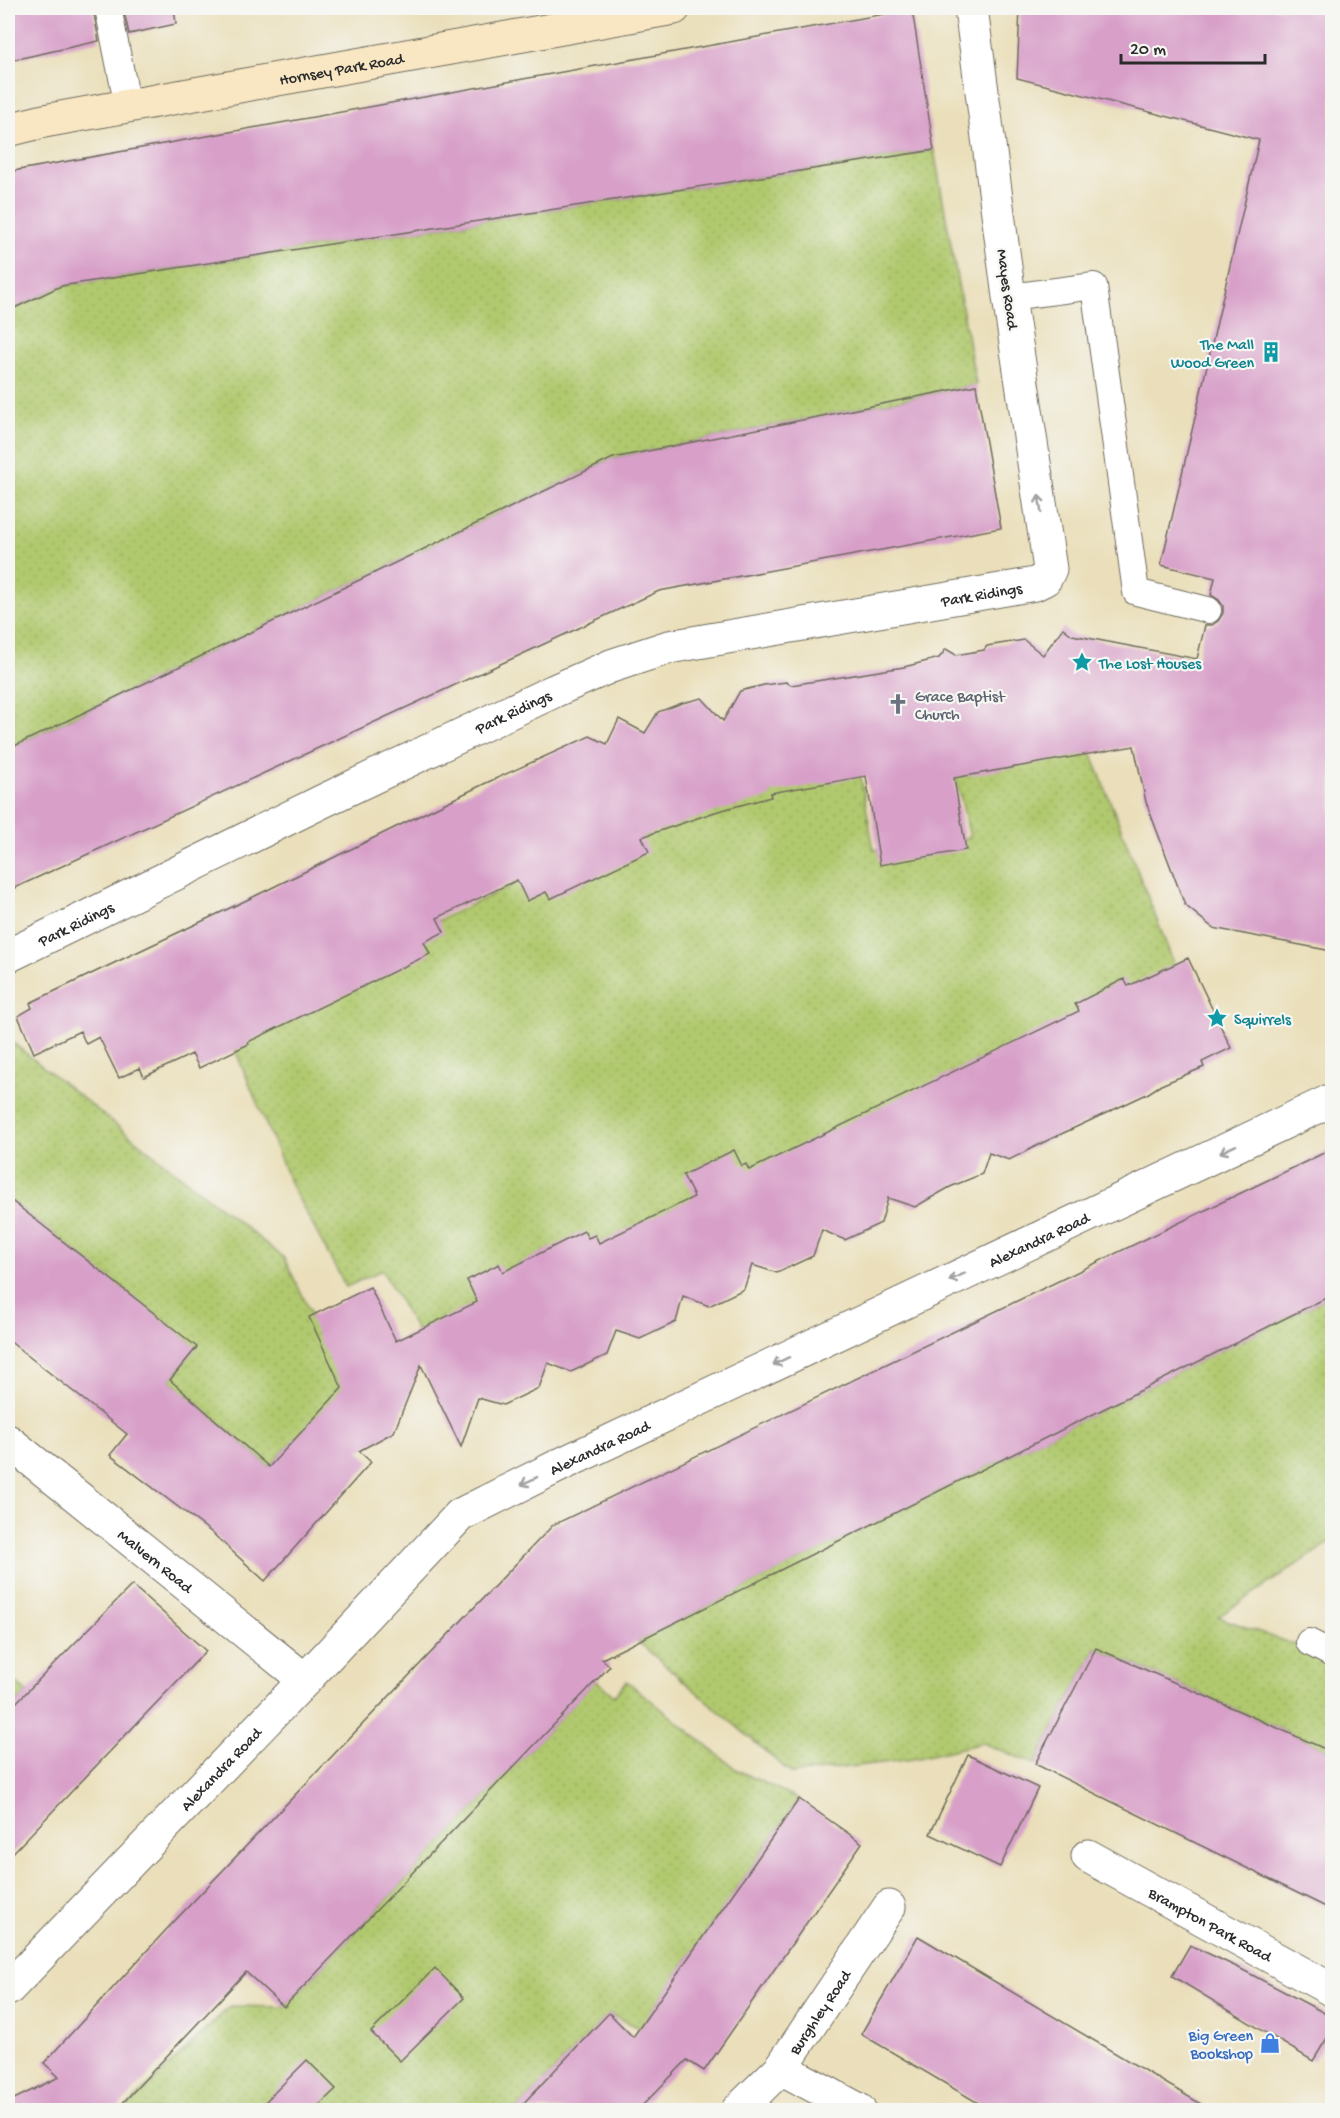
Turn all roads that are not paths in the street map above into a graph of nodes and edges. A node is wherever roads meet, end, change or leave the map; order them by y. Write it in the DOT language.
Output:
graph roads {
  1 [pos="108,8"];
  2 [pos="675,8"];
  3 [pos="971,8"];
  4 [pos="128,107"];
  5 [pos="8,130"];
  6 [pos="1010,297"];
  7 [pos="1050,569"];
  8 [pos="1208,610"];
  9 [pos="8,956"];
  10 [pos="1332,1100"];
  11 [pos="8,1441"];
  12 [pos="1309,1641"];
  13 [pos="1332,1654"];
  14 [pos="305,1680"];
  15 [pos="1088,1856"];
  16 [pos="889,1907"];
  17 [pos="1332,1988"];
  18 [pos="8,1989"];
  19 [pos="781,2068"];
  20 [pos="738,2110"];
  21 [pos="859,2110"];
  1 -- 4 [label="lane"];
  2 -- 4 [label="main road, Hornsey Park Road"];
  3 -- 6 [label="street, Mayes Road"];
  4 -- 5 [label="main road, Hornsey Park Road"];
  7 -- 6 [label="street, Mayes Road, one-way"];
  6 -- 8 [label="lane"];
  7 -- 9 [label="street, Park Ridings"];
  10 -- 14 [label="street, Alexandra Road, one-way"];
  11 -- 14 [label="street, Malvern Road"];
  12 -- 13 [label="lane"];
  14 -- 18 [label="street, Alexandra Road"];
  15 -- 17 [label="street, Brampton Park Road"];
  16 -- 19 [label="street, Burghley Road"];
  19 -- 20 [label="street, Burghley Road"];
  19 -- 21 [label="street"];
}
